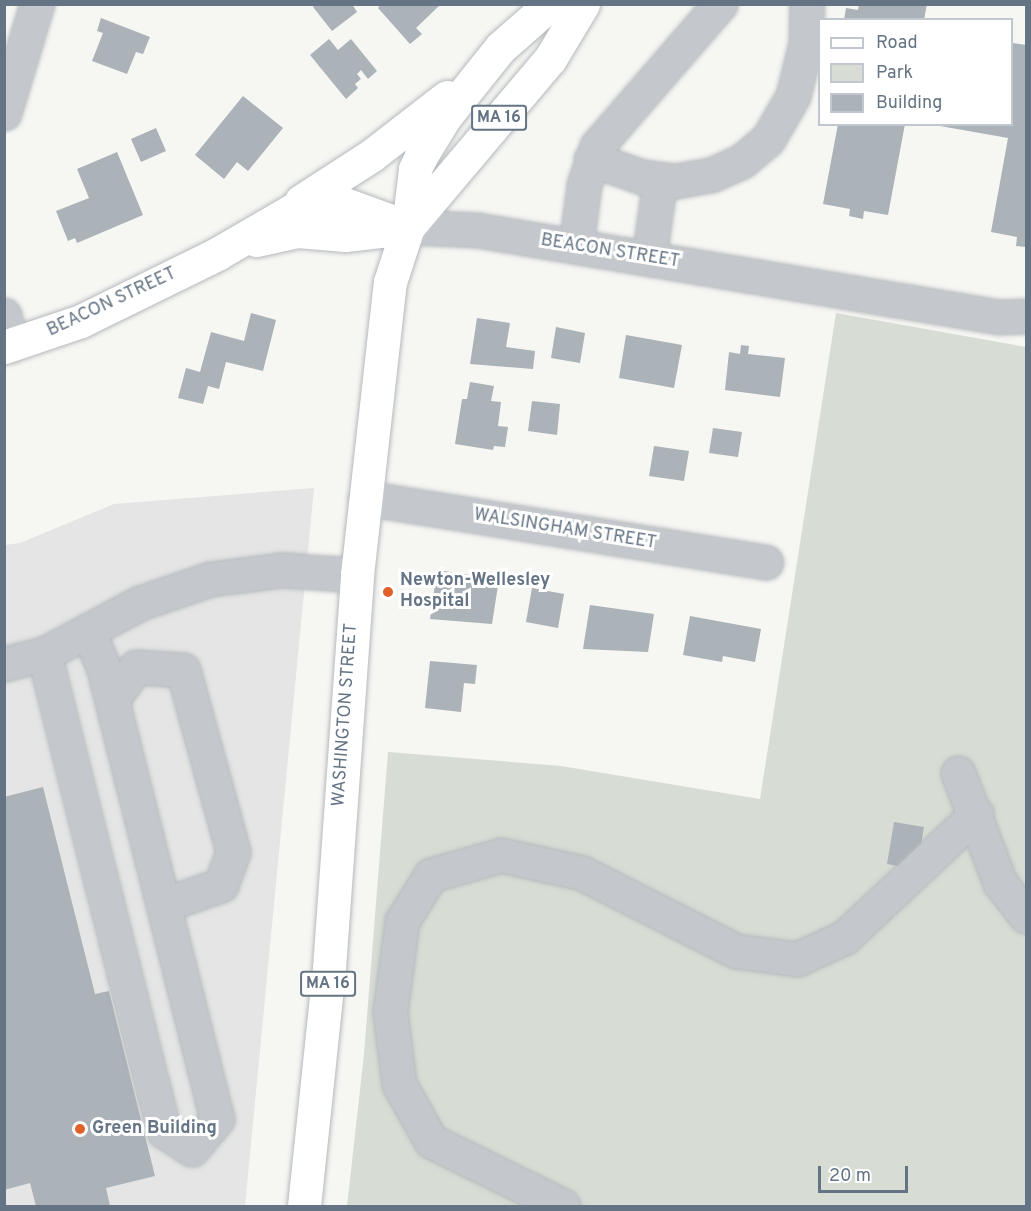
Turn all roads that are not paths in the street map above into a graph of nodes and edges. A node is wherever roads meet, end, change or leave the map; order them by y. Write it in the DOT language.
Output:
graph roads {
  1 [pos="37,4"];
  2 [pos="550,4"];
  3 [pos="583,4"];
  4 [pos="720,4"];
  5 [pos="807,4"];
  6 [pos="485,65"];
  7 [pos="4,113"];
  8 [pos="591,159"];
  9 [pos="660,180"];
  10 [pos="288,209"];
  11 [pos="408,227"];
  12 [pos="576,246"];
  13 [pos="217,254"];
  14 [pos="649,258"];
  15 [pos="1026,316"];
  16 [pos="7,336"];
  17 [pos="365,498"];
  18 [pos="766,562"];
  19 [pos="357,575"];
  20 [pos="88,630"];
  21 [pos="44,654"];
  22 [pos="4,664"];
  23 [pos="114,709"];
  24 [pos="958,773"];
  25 [pos="976,814"];
  26 [pos="163,905"];
  27 [pos="1026,916"];
  28 [pos="304,1206"];
  29 [pos="563,1206"];
  1 -- 7 [label="street"];
  2 -- 6 [label="main road, WASHINGTON STREET / MA 16"];
  3 -- 11 [label="main road, WASHINGTON STREET / MA 16"];
  4 -- 8 [label="street"];
  5 -- 9 [label="street"];
  6 -- 10 [label="main road"];
  6 -- 11 [label="main road, WASHINGTON STREET / MA 16"];
  8 -- 9 [label="street"];
  8 -- 12 [label="street"];
  9 -- 14 [label="street"];
  10 -- 11 [label="main road, BEACON STREET"];
  10 -- 13 [label="main road, BEACON STREET"];
  11 -- 12 [label="street, BEACON STREET"];
  11 -- 13 [label="main road, BEACON STREET"];
  11 -- 17 [label="main road, WASHINGTON STREET / MA 16"];
  12 -- 14 [label="street, BEACON STREET"];
  13 -- 16 [label="main road, BEACON STREET"];
  14 -- 15 [label="street, BEACON STREET"];
  17 -- 18 [label="street, WALSINGHAM STREET"];
  17 -- 19 [label="main road, WASHINGTON STREET / MA 16"];
  19 -- 20 [label="street"];
  19 -- 28 [label="main road, WASHINGTON STREET / MA 16"];
  20 -- 21 [label="street"];
  20 -- 23 [label="street"];
  21 -- 22 [label="street"];
  21 -- 26 [label="street"];
  23 -- 26 [label="street"];
  23 -- 26 [label="street"];
  24 -- 25 [label="street"];
  25 -- 27 [label="street"];
  25 -- 29 [label="street"];
}
